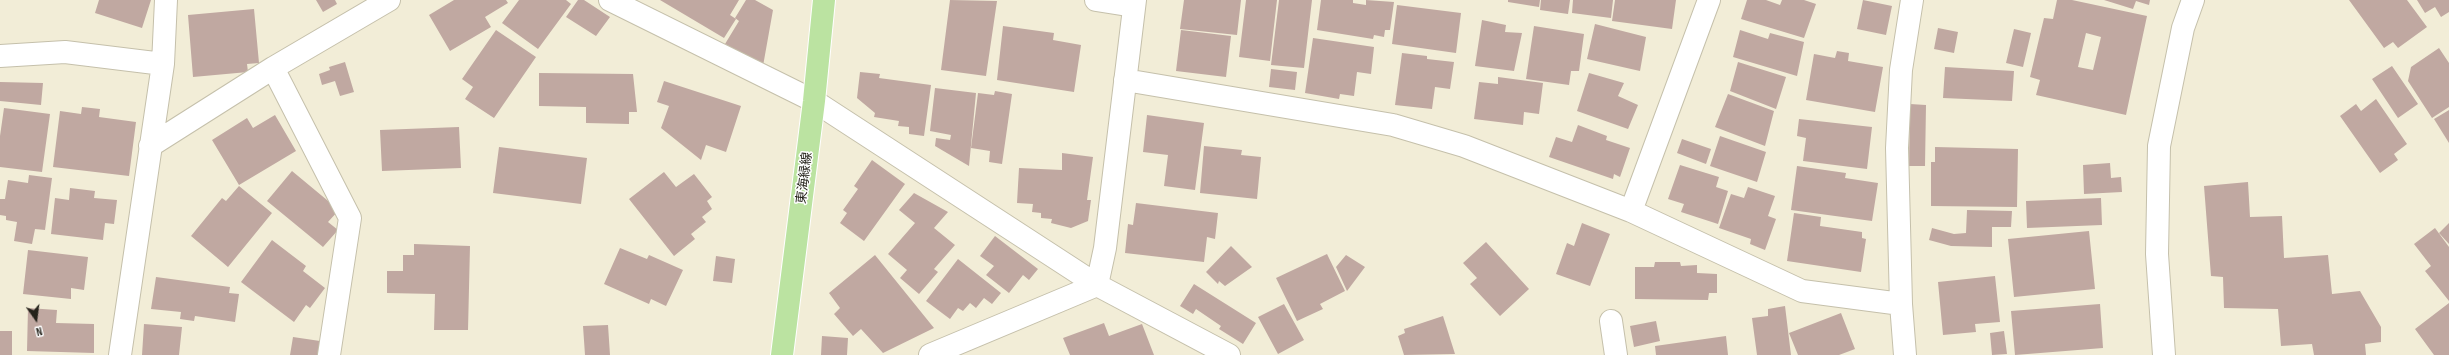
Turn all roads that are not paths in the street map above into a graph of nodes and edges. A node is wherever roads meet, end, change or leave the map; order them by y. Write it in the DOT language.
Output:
graph roads {
  1 [pos="166,0"];
  2 [pos="389,0"];
  3 [pos="610,0"];
  4 [pos="824,0"];
  5 [pos="1096,0"];
  6 [pos="1709,0"];
  7 [pos="1912,0"];
  8 [pos="2193,0"];
  9 [pos="1134,3"];
  10 [pos="0,56"];
  11 [pos="163,64"];
  12 [pos="273,68"];
  13 [pos="1125,80"];
  14 [pos="814,100"];
  15 [pos="150,146"];
  16 [pos="1631,211"];
  17 [pos="1097,285"];
  18 [pos="1901,304"];
  19 [pos="1611,321"];
  20 [pos="120,355"];
  21 [pos="328,355"];
  22 [pos="782,355"];
  23 [pos="930,355"];
  24 [pos="1229,355"];
  25 [pos="1616,355"];
  26 [pos="1905,355"];
  27 [pos="2164,355"];
  1 -- 11 [label="street"];
  2 -- 12 [label="street"];
  3 -- 14 [label="street"];
  4 -- 14 [label="main road, 東海緑線"];
  5 -- 9 [label="street"];
  6 -- 16 [label="street"];
  7 -- 18 [label="street"];
  8 -- 27 [label="street"];
  9 -- 13 [label="street"];
  10 -- 11 [label="street"];
  11 -- 15 [label="street"];
  12 -- 15 [label="street"];
  12 -- 21 [label="street"];
  13 -- 16 [label="street"];
  13 -- 17 [label="street"];
  14 -- 17 [label="street"];
  14 -- 22 [label="main road, 東海緑線"];
  15 -- 20 [label="street"];
  16 -- 18 [label="street"];
  17 -- 23 [label="street"];
  17 -- 24 [label="street"];
  18 -- 26 [label="street"];
  19 -- 25 [label="street"];
}
